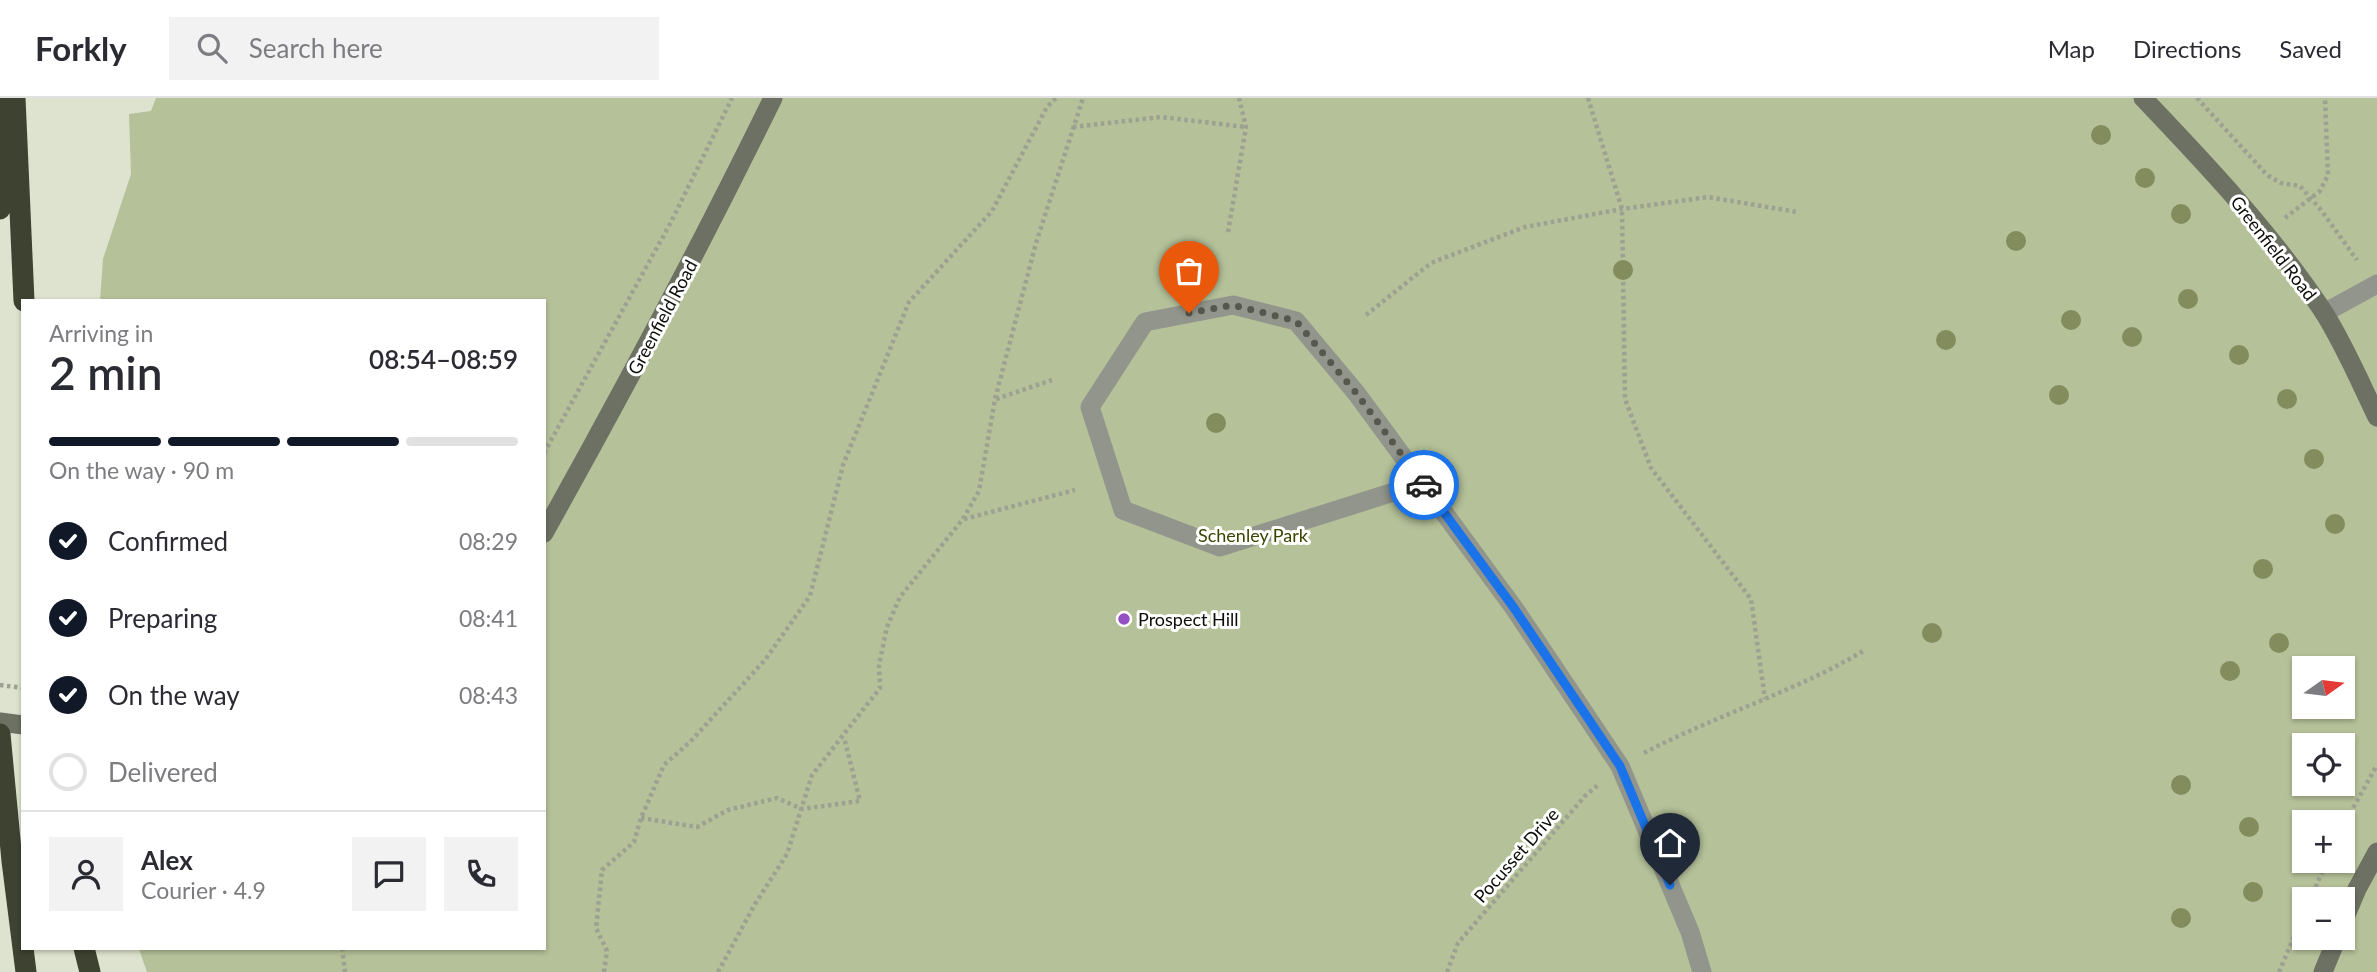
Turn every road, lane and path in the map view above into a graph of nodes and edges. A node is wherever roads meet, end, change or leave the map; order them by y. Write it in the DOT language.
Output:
graph roads {
  1 [pos="2,98"];
  2 [pos="15,98"];
  3 [pos="733,98"];
  4 [pos="773,98"];
  5 [pos="1056,98"];
  6 [pos="1083,98"];
  7 [pos="1239,98"];
  8 [pos="1588,98"];
  9 [pos="2143,98"];
  10 [pos="2197,98"];
  11 [pos="2325,98"];
  12 [pos="1073,127"];
  13 [pos="1246,127"];
  14 [pos="2311,199"];
  15 [pos="0,209"];
  16 [pos="1622,209"];
  17 [pos="1797,212"];
  18 [pos="1228,232"];
  19 [pos="2357,260"];
  20 [pos="2377,284"];
  21 [pos="24,299"];
  22 [pos="2324,313"];
  23 [pos="1366,316"];
  24 [pos="1052,380"];
  25 [pos="995,399"];
  26 [pos="2377,416"];
  27 [pos="546,449"];
  28 [pos="1422,483"];
  29 [pos="1075,489"];
  30 [pos="963,519"];
  31 [pos="546,529"];
  32 [pos="1865,650"];
  33 [pos="0,685"];
  34 [pos="21,688"];
  35 [pos="1765,699"];
  36 [pos="0,722"];
  37 [pos="21,725"];
  38 [pos="0,734"];
  39 [pos="843,736"];
  40 [pos="2377,765"];
  41 [pos="1620,766"];
  42 [pos="803,809"];
  43 [pos="2352,810"];
  44 [pos="641,818"];
  45 [pos="2377,852"];
  46 [pos="2377,875"];
  47 [pos="2357,889"];
  48 [pos="2355,894"];
  49 [pos="21,932"];
  50 [pos="2292,942"];
  51 [pos="23,950"];
  52 [pos="84,950"];
  53 [pos="342,950"];
  54 [pos="2332,950"];
  55 [pos="26,972"];
  56 [pos="90,972"];
  57 [pos="345,972"];
  58 [pos="604,972"];
  59 [pos="718,972"];
  60 [pos="1447,972"];
  61 [pos="1702,972"];
  62 [pos="2279,972"];
  63 [pos="2323,972"];
  1 -- 15 [label="highway"];
  2 -- 21 [label="highway"];
  3 -- 27 [label="path"];
  4 -- 31 [label="main road, Greenfield Road"];
  5 -- 44 [label="path"];
  6 -- 12 [label="path"];
  7 -- 13 [label="path"];
  8 -- 16 [label="path"];
  9 -- 22 [label="main road, Greenfield Road"];
  10 -- 14 [label="path"];
  11 -- 14 [label="path"];
  12 -- 13 [label="path"];
  12 -- 25 [label="path"];
  13 -- 18 [label="path"];
  14 -- 19 [label="path"];
  16 -- 17 [label="path"];
  16 -- 23 [label="path"];
  16 -- 35 [label="path"];
  20 -- 22 [label="street"];
  22 -- 26 [label="main road, Greenfield Road"];
  24 -- 25 [label="path"];
  25 -- 30 [label="path"];
  28 -- 28 [label="street"];
  28 -- 41 [label="street"];
  29 -- 30 [label="path"];
  30 -- 39 [label="path"];
  32 -- 35 [label="path, Pocusset Drive"];
  33 -- 34 [label="path"];
  35 -- 41 [label="path, Pocusset Drive"];
  36 -- 37 [label="main road"];
  38 -- 49 [label="highway"];
  39 -- 42 [label="path"];
  39 -- 42 [label="path"];
  40 -- 43 [label="path"];
  41 -- 60 [label="path, Pocusset Drive"];
  41 -- 61 [label="street"];
  42 -- 44 [label="path"];
  42 -- 59 [label="path"];
  44 -- 58 [label="path"];
  45 -- 47 [label="main road"];
  46 -- 47 [label="main road"];
  47 -- 48 [label="main road"];
  50 -- 62 [label="path"];
  51 -- 55 [label="highway"];
  52 -- 56 [label="highway"];
  53 -- 57 [label="path"];
  54 -- 63 [label="main road"];
}
